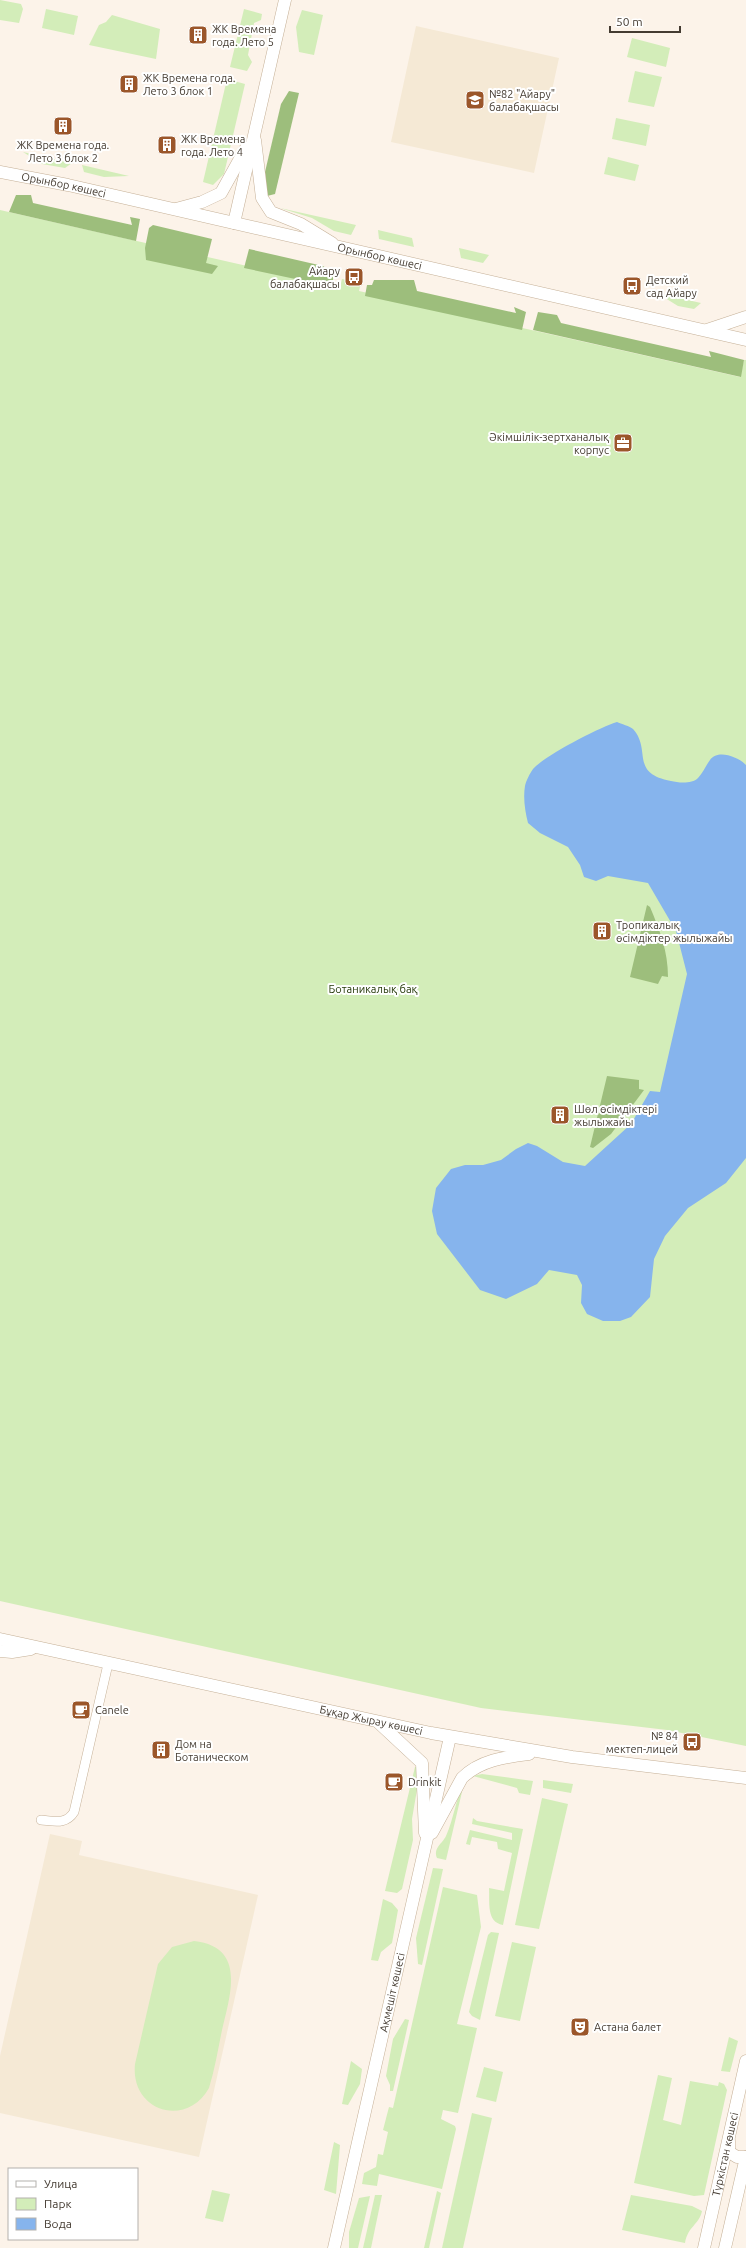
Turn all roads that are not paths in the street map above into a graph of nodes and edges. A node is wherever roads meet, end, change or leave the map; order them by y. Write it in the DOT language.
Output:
graph roads {
  1 [pos="285,0"];
  2 [pos="254,131"];
  3 [pos="0,172"];
  4 [pos="174,209"];
  5 [pos="234,223"];
  6 [pos="341,248"];
  7 [pos="746,317"];
  8 [pos="706,330"];
  9 [pos="746,340"];
  10 [pos="0,1639"];
  11 [pos="38,1648"];
  12 [pos="0,1651"];
  13 [pos="108,1664"];
  14 [pos="379,1723"];
  15 [pos="450,1737"];
  16 [pos="544,1753"];
  17 [pos="746,1778"];
  18 [pos="41,1820"];
  19 [pos="425,1844"];
  20 [pos="746,2061"];
  21 [pos="729,2138"];
  22 [pos="746,2157"];
  23 [pos="719,2179"];
  24 [pos="738,2190"];
  25 [pos="334,2248"];
  26 [pos="704,2248"];
  27 [pos="725,2248"];
  1 -- 2 [label="street"];
  2 -- 4 [label="street"];
  2 -- 5 [label="street"];
  2 -- 6 [label="street"];
  3 -- 4 [label="street, Орынбор көшесі"];
  4 -- 5 [label="street, Орынбор көшесі"];
  5 -- 6 [label="street, Орынбор көшесі"];
  6 -- 8 [label="street, Орынбор көшесі"];
  7 -- 8 [label="street"];
  8 -- 9 [label="street, Орынбор көшесі"];
  10 -- 11 [label="street, Бұқар Жырау көшесі"];
  11 -- 12 [label="street"];
  11 -- 13 [label="street, Бұқар Жырау көшесі"];
  13 -- 14 [label="street, Бұқар Жырау көшесі"];
  13 -- 18 [label="street"];
  14 -- 15 [label="street, Бұқар Жырау көшесі"];
  14 -- 19 [label="street"];
  15 -- 16 [label="street, Бұқар Жырау көшесі"];
  15 -- 19 [label="street, Ақмешіт көшесі"];
  16 -- 17 [label="street, Бұқар Жырау көшесі"];
  16 -- 19 [label="street"];
  19 -- 25 [label="street, Ақмешіт көшесі"];
  20 -- 21 [label="street, Түркістан көшесі"];
  21 -- 22 [label="street"];
  21 -- 23 [label="street, Түркістан көшесі"];
  22 -- 24 [label="street, Түркістан көшесі"];
  23 -- 24 [label="street"];
  23 -- 26 [label="street, Түркістан көшесі"];
  24 -- 27 [label="street, Түркістан көшесі"];
}
